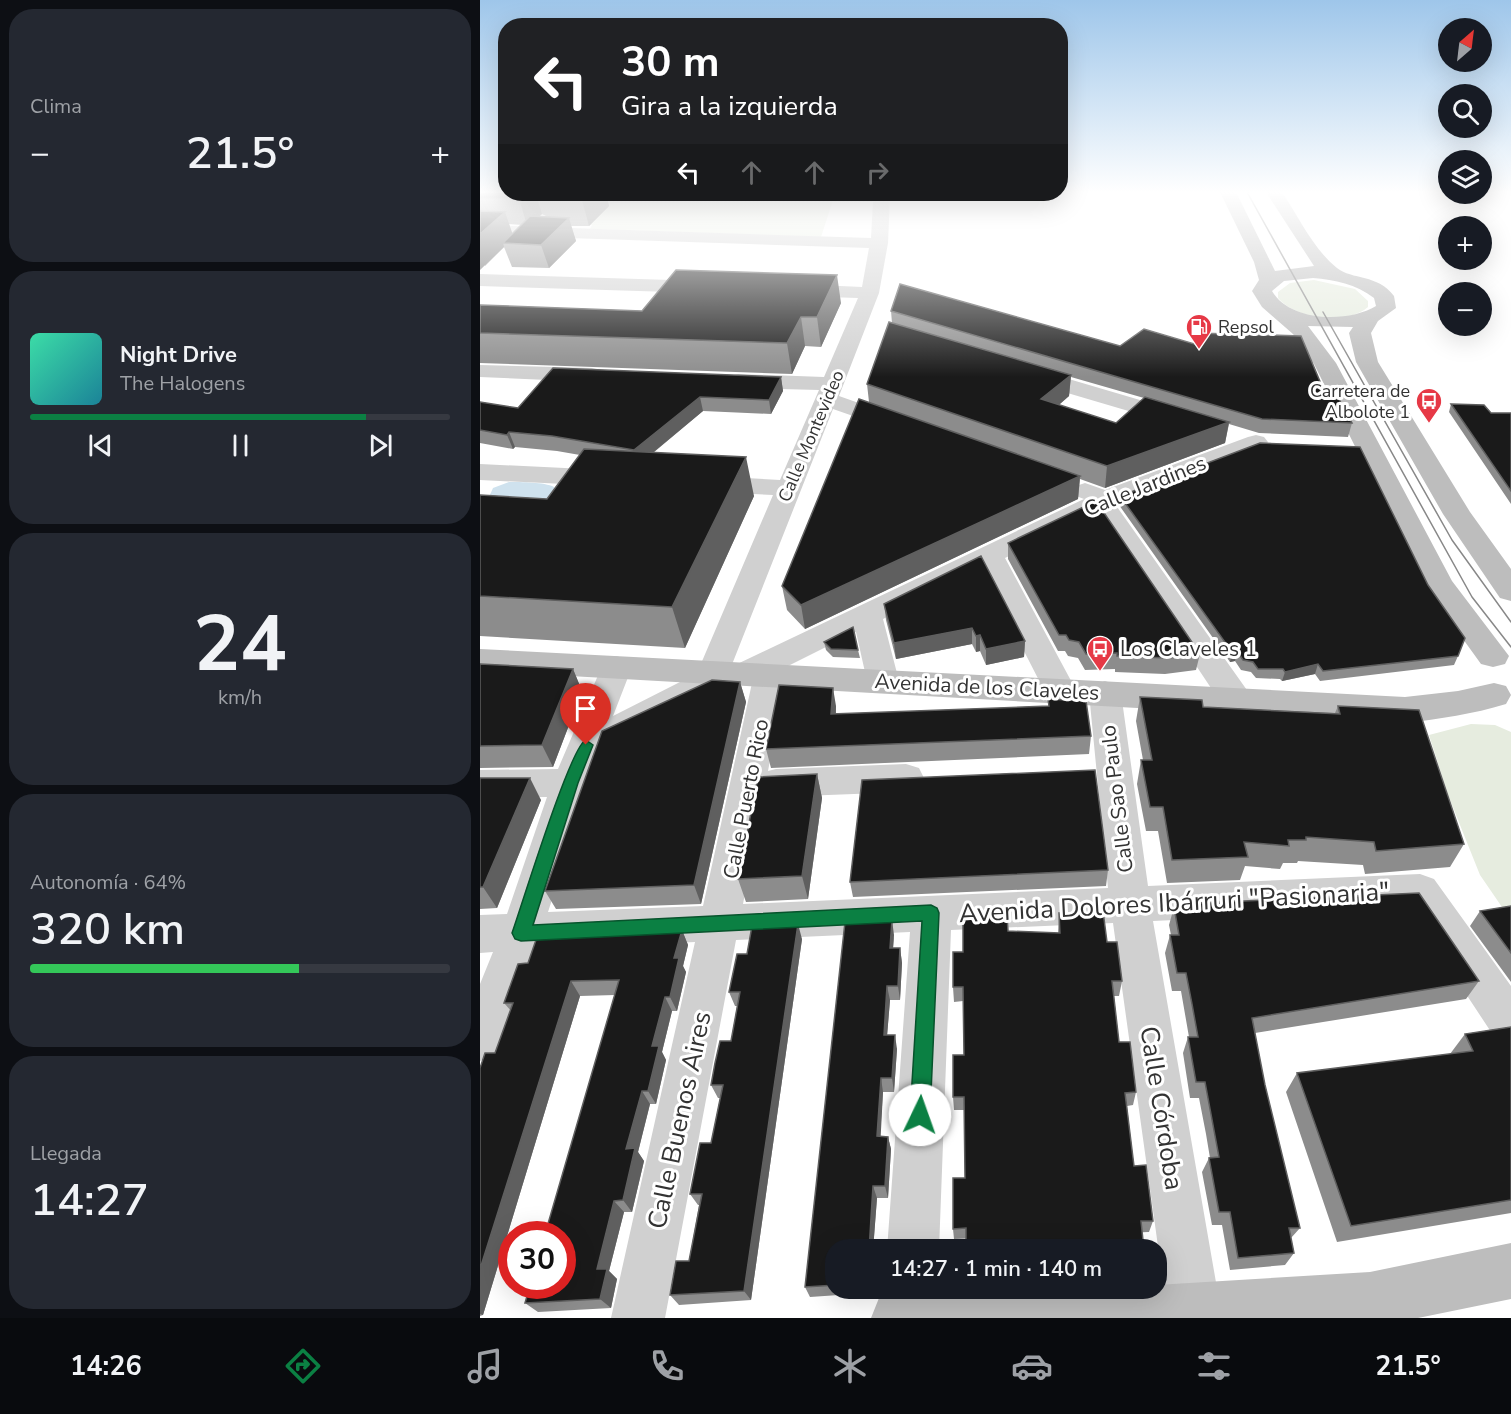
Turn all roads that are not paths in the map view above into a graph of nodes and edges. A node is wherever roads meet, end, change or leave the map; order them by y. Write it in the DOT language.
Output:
graph roads {
  1 [pos="877,254"];
  2 [pos="1259,254"];
  3 [pos="1314,254"];
  4 [pos="505,262"];
  5 [pos="1332,274"];
  6 [pos="1269,281"];
  7 [pos="482,282"];
  8 [pos="719,288"];
  9 [pos="777,290"];
  10 [pos="870,293"];
  11 [pos="1279,310"];
  12 [pos="1369,319"];
  13 [pos="1006,368"];
  14 [pos="480,370"];
  15 [pos="609,376"];
  16 [pos="715,380"];
  17 [pos="830,392"];
  18 [pos="1200,425"];
  19 [pos="916,431"];
  20 [pos="1222,432"];
  21 [pos="1338,446"];
  22 [pos="1371,447"];
  23 [pos="480,472"];
  24 [pos="635,480"];
  25 [pos="682,482"];
  26 [pos="1061,482"];
  27 [pos="790,488"];
  28 [pos="1100,501"];
  29 [pos="989,555"];
  30 [pos="1511,591"];
  31 [pos="867,615"];
  32 [pos="1502,652"];
  33 [pos="480,660"];
  34 [pos="616,667"];
  35 [pos="742,674"];
  36 [pos="883,681"];
  37 [pos="1060,690"];
  38 [pos="1105,693"];
  39 [pos="1237,701"];
  40 [pos="1502,703"];
  41 [pos="586,745"];
  42 [pos="1114,770"];
  43 [pos="1078,771"];
  44 [pos="937,777"];
  45 [pos="570,783"];
  46 [pos="480,784"];
  47 [pos="748,784"];
  48 [pos="1130,904"];
  49 [pos="931,913"];
  50 [pos="721,922"];
  51 [pos="521,933"];
  52 [pos="480,934"];
  53 [pos="1511,1023"];
  54 [pos="480,1039"];
  55 [pos="914,1239"];
  56 [pos="1511,1271"];
  57 [pos="910,1299"];
  58 [pos="1180,1314"];
  59 [pos="909,1317"];
  60 [pos="638,1318"];
  61 [pos="899,1318"];
  1 -- 10 [label="street, Calle Montevideo"];
  2 -- 6 [label="street"];
  3 -- 5 [label="street"];
  4 -- 7 [label="street"];
  5 -- 6 [label="street"];
  5 -- 12 [label="street"];
  6 -- 11 [label="street"];
  7 -- 8 [label="street"];
  9 -- 10 [label="street"];
  10 -- 17 [label="street, Calle Montevideo"];
  11 -- 12 [label="street"];
  11 -- 22 [label="street"];
  12 -- 30 [label="street"];
  13 -- 18 [label="street"];
  14 -- 15 [label="street"];
  16 -- 17 [label="street"];
  17 -- 19 [label="street"];
  17 -- 27 [label="street, Calle Montevideo"];
  20 -- 28 [label="street, Calle Jardines"];
  21 -- 22 [label="street"];
  22 -- 32 [label="street"];
  23 -- 24 [label="street"];
  25 -- 27 [label="street"];
  26 -- 28 [label="street"];
  27 -- 35 [label="street, Calle Montevideo"];
  28 -- 29 [label="street, Calle Jardines"];
  28 -- 39 [label="street"];
  29 -- 31 [label="street, Calle Jardines"];
  29 -- 37 [label="street"];
  31 -- 35 [label="street, Calle Jardines"];
  31 -- 36 [label="street"];
  32 -- 40 [label="street"];
  33 -- 34 [label="street, Avenida de los Claveles"];
  34 -- 35 [label="street, Avenida de los Claveles"];
  34 -- 41 [label="street"];
  35 -- 36 [label="street, Avenida de los Claveles"];
  35 -- 41 [label="street, Calle Jardines"];
  35 -- 47 [label="street, Calle Puerto Rico"];
  36 -- 37 [label="street, Avenida de los Claveles"];
  37 -- 38 [label="street, Avenida de los Claveles"];
  38 -- 39 [label="street, Avenida de los Claveles"];
  38 -- 42 [label="street, Calle Sao Paulo"];
  39 -- 40 [label="street, Avenida de los Claveles"];
  41 -- 45 [label="street"];
  42 -- 43 [label="street"];
  42 -- 48 [label="street, Calle Sao Paulo"];
  44 -- 47 [label="street"];
  45 -- 46 [label="street"];
  45 -- 51 [label="street"];
  47 -- 50 [label="street, Calle Puerto Rico"];
  48 -- 49 [label="street, Avenida Dolores Ibárruri \"Pasionaria\""];
  48 -- 53 [label="street, Avenida Dolores Ibárruri \"Pasionaria\""];
  48 -- 58 [label="street, Calle Córdoba"];
  49 -- 50 [label="street, Avenida Dolores Ibárruri \"Pasionaria\""];
  49 -- 55 [label="street"];
  50 -- 51 [label="street, Avenida Dolores Ibárruri \"Pasionaria\""];
  50 -- 60 [label="street, Calle Buenos Aires"];
  51 -- 52 [label="street, Avenida Dolores Ibárruri \"Pasionaria\""];
  51 -- 54 [label="street"];
  56 -- 58 [label="street"];
  57 -- 59 [label="street"];
  58 -- 59 [label="street"];
  59 -- 61 [label="street"];
}
